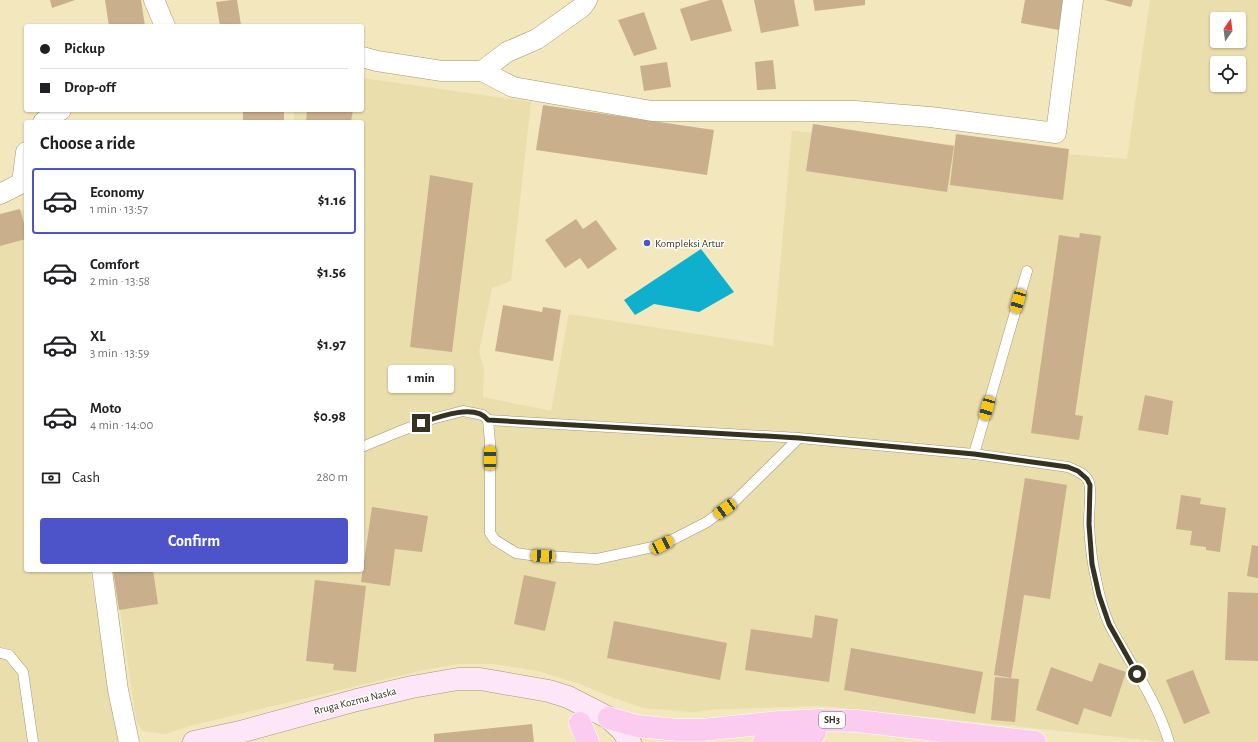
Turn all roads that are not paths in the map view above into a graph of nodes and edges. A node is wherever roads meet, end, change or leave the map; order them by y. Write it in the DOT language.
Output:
graph roads {
  1 [pos="154,0"];
  2 [pos="587,0"];
  3 [pos="1073,0"];
  4 [pos="164,24"];
  5 [pos="364,58"];
  6 [pos="482,71"];
  7 [pos="58,112"];
  8 [pos="46,120"];
  9 [pos="24,190"];
  10 [pos="0,194"];
  11 [pos="1027,271"];
  12 [pos="488,420"];
  13 [pos="799,438"];
  14 [pos="364,446"];
  15 [pos="974,454"];
  16 [pos="102,572"];
  17 [pos="0,653"];
  18 [pos="519,685"];
  19 [pos="609,718"];
  20 [pos="747,726"];
  21 [pos="918,729"];
  22 [pos="584,733"];
  23 [pos="996,740"];
  24 [pos="33,742"];
  25 [pos="129,742"];
  26 [pos="194,742"];
  27 [pos="598,742"];
  28 [pos="630,742"];
  29 [pos="686,742"];
  30 [pos="764,742"];
  31 [pos="1035,742"];
  32 [pos="1169,742"];
  1 -- 4 [label="street"];
  2 -- 6 [label="street"];
  3 -- 6 [label="street"];
  5 -- 6 [label="street"];
  7 -- 8 [label="street"];
  9 -- 10 [label="street"];
  11 -- 15 [label="lane"];
  12 -- 13 [label="lane"];
  12 -- 13 [label="lane"];
  12 -- 14 [label="lane"];
  13 -- 15 [label="lane"];
  15 -- 32 [label="lane"];
  16 -- 25 [label="street"];
  17 -- 24 [label="lane"];
  18 -- 19 [label="main road, Rruga Kozma Naska"];
  18 -- 22 [label="main road, Rruga Kozma Naska"];
  18 -- 26 [label="main road, Rruga Kozma Naska"];
  19 -- 20 [label="main road"];
  19 -- 28 [label="main road, Rruga Kozma Naska"];
  20 -- 21 [label="main road, SH3"];
  20 -- 29 [label="main road, SH3"];
  21 -- 23 [label="main road, SH3"];
  21 -- 30 [label="main road, SH3"];
  22 -- 27 [label="main road, Rruga Kozma Naska"];
  23 -- 31 [label="main road, SH3"];
}
